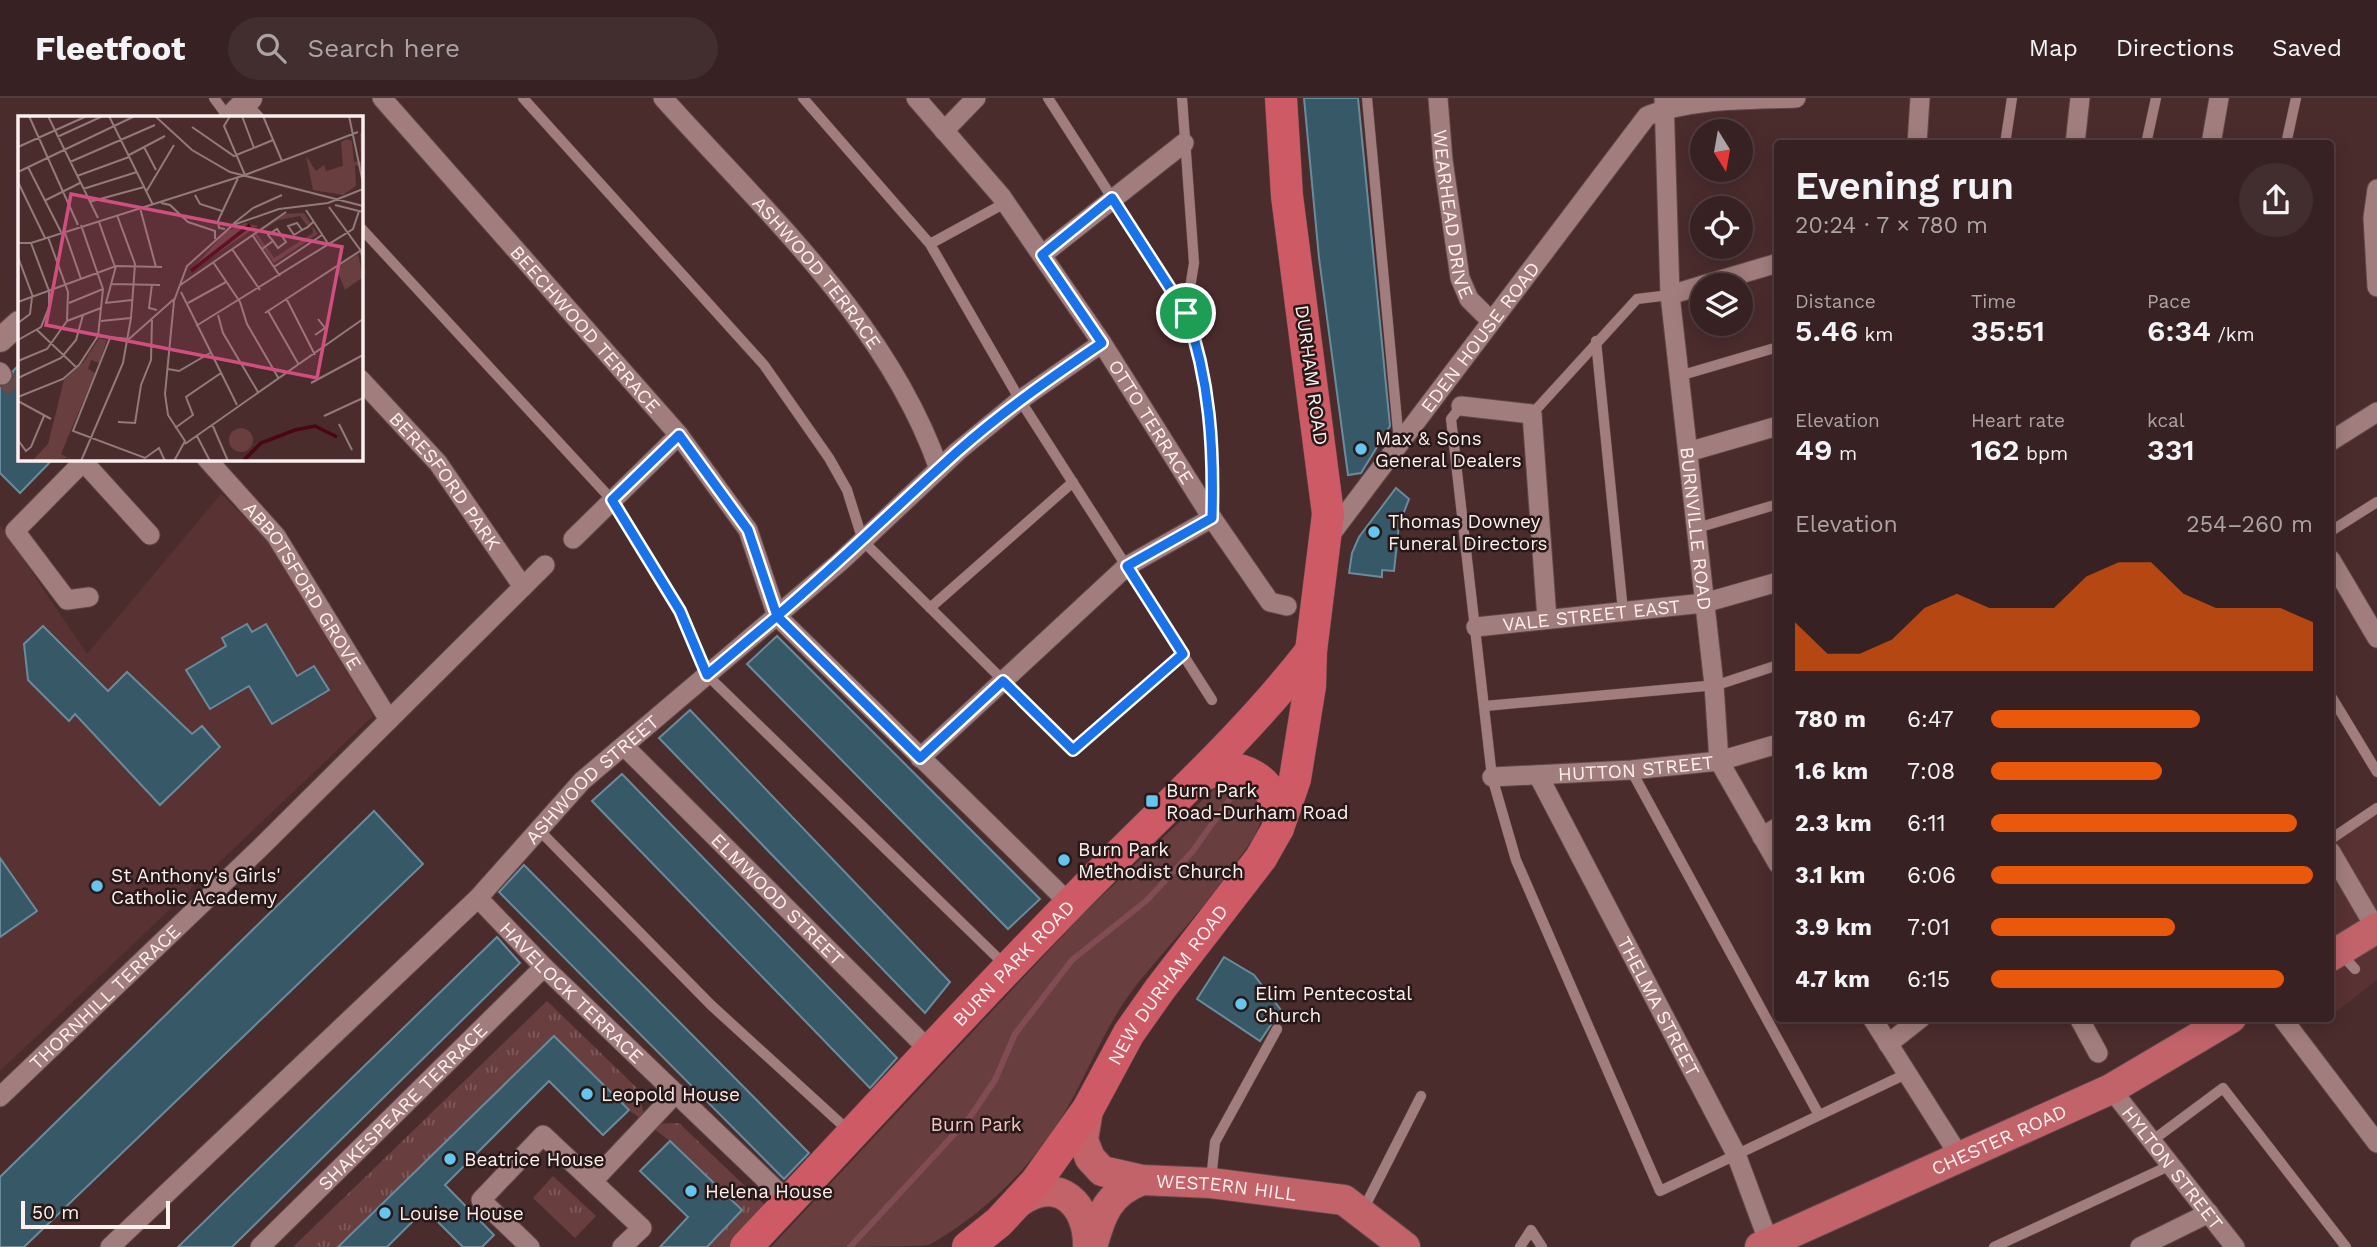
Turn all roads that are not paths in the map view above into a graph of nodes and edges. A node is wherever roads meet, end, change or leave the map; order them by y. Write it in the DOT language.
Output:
graph roads {
  1 [pos="214,98"];
  2 [pos="382,98"];
  3 [pos="523,98"];
  4 [pos="663,98"];
  5 [pos="803,98"];
  6 [pos="916,98"];
  7 [pos="976,98"];
  8 [pos="1048,98"];
  9 [pos="1182,98"];
  10 [pos="1281,98"];
  11 [pos="1367,98"];
  12 [pos="1438,98"];
  13 [pos="1796,98"];
  14 [pos="1920,98"];
  15 [pos="2012,98"];
  16 [pos="2080,98"];
  17 [pos="2156,98"];
  18 [pos="2220,98"];
  19 [pos="2296,98"];
  20 [pos="1664,104"];
  21 [pos="243,110"];
  22 [pos="944,131"];
  23 [pos="1917,140"];
  24 [pos="2006,140"];
  25 [pos="2075,140"];
  26 [pos="2147,140"];
  27 [pos="2212,140"];
  28 [pos="2287,140"];
  29 [pos="1184,143"];
  30 [pos="2377,189"];
  31 [pos="1112,198"];
  32 [pos="1005,202"];
  33 [pos="362,229"];
  34 [pos="930,243"];
  35 [pos="1042,255"];
  36 [pos="1774,264"];
  37 [pos="1744,273"];
  38 [pos="2377,287"];
  39 [pos="1690,289"];
  40 [pos="1670,295"];
  41 [pos="1186,313"];
  42 [pos="1490,320"];
  43 [pos="18,324"];
  44 [pos="0,340"];
  45 [pos="1595,341"];
  46 [pos="1102,343"];
  47 [pos="1774,348"];
  48 [pos="1679,376"];
  49 [pos="362,381"];
  50 [pos="1020,400"];
  51 [pos="1461,406"];
  52 [pos="2377,412"];
  53 [pos="1532,414"];
  54 [pos="1774,427"];
  55 [pos="679,435"];
  56 [pos="2334,438"];
  57 [pos="1400,446"];
  58 [pos="1688,452"];
  59 [pos="82,460"];
  60 [pos="208,460"];
  61 [pos="939,469"];
  62 [pos="1073,482"];
  63 [pos="612,500"];
  64 [pos="1774,505"];
  65 [pos="2375,507"];
  66 [pos="1212,518"];
  67 [pos="1697,528"];
  68 [pos="2334,529"];
  69 [pos="150,535"];
  70 [pos="573,539"];
  71 [pos="1327,539"];
  72 [pos="863,541"];
  73 [pos="545,565"];
  74 [pos="2334,565"];
  75 [pos="1127,566"];
  76 [pos="1774,583"];
  77 [pos="523,587"];
  78 [pos="89,597"];
  79 [pos="1704,603"];
  80 [pos="1287,606"];
  81 [pos="930,608"];
  82 [pos="1623,611"];
  83 [pos="777,616"];
  84 [pos="1547,619"];
  85 [pos="1476,627"];
  86 [pos="2377,638"];
  87 [pos="1311,651"];
  88 [pos="1183,654"];
  89 [pos="1774,666"];
  90 [pos="707,675"];
  91 [pos="1003,681"];
  92 [pos="1714,685"];
  93 [pos="1213,700"];
  94 [pos="2334,701"];
  95 [pos="1485,706"];
  96 [pos="389,720"];
  97 [pos="1774,745"];
  98 [pos="624,746"];
  99 [pos="920,758"];
  100 [pos="1719,761"];
  101 [pos="1631,770"];
  102 [pos="2377,772"];
  103 [pos="1538,775"];
  104 [pos="1492,776"];
  105 [pos="1196,780"];
  106 [pos="2377,808"];
  107 [pos="1278,828"];
  108 [pos="539,830"];
  109 [pos="1770,832"];
  110 [pos="2334,837"];
  111 [pos="2334,857"];
  112 [pos="478,898"];
  113 [pos="1070,904"];
  114 [pos="2376,929"];
  115 [pos="2341,958"];
  116 [pos="544,967"];
  117 [pos="1009,969"];
  118 [pos="1874,1022"];
  119 [pos="1916,1022"];
  120 [pos="2081,1022"];
  121 [pos="2224,1022"];
  122 [pos="2285,1022"];
  123 [pos="1277,1029"];
  124 [pos="1888,1044"];
  125 [pos="930,1051"];
  126 [pos="2098,1053"];
  127 [pos="1908,1073"];
  128 [pos="2111,1089"];
  129 [pos="676,1093"];
  130 [pos="1421,1096"];
  131 [pos="0,1097"];
  132 [pos="1088,1109"];
  133 [pos="1819,1115"];
  134 [pos="852,1134"];
  135 [pos="2153,1140"];
  136 [pos="2377,1143"];
  137 [pos="1736,1154"];
  138 [pos="1960,1157"];
  139 [pos="2172,1164"];
  140 [pos="594,1180"];
  141 [pos="1142,1180"];
  142 [pos="1211,1183"];
  143 [pos="789,1202"];
  144 [pos="1019,1202"];
  145 [pos="1362,1212"];
  146 [pos="2209,1213"];
  147 [pos="1765,1245"];
  148 [pos="113,1246"];
  149 [pos="2143,1246"];
  150 [pos="260,1247"];
  151 [pos="530,1247"];
  152 [pos="622,1247"];
  153 [pos="746,1247"];
  154 [pos="968,1247"];
  155 [pos="1090,1247"];
  156 [pos="1405,1247"];
  157 [pos="1520,1247"];
  158 [pos="1542,1247"];
  159 [pos="1993,1247"];
  160 [pos="2235,1247"];
  161 [pos="2346,1247"];
  1 -- 21 [label="lane"];
  2 -- 55 [label="street, BEECHWOOD TERRACE"];
  3 -- 72 [label="lane"];
  4 -- 61 [label="street, ASHWOOD TERRACE"];
  5 -- 34 [label="lane"];
  6 -- 22 [label="street, OTTO TERRACE"];
  7 -- 22 [label="street"];
  8 -- 31 [label="lane"];
  9 -- 29 [label="lane"];
  10 -- 71 [label="highway, DURHAM ROAD"];
  11 -- 57 [label="lane"];
  12 -- 42 [label="street, WEARHEAD DRIVE"];
  13 -- 20 [label="street"];
  14 -- 23 [label="street"];
  15 -- 24 [label="lane"];
  16 -- 25 [label="street"];
  17 -- 26 [label="lane"];
  18 -- 27 [label="street"];
  19 -- 28 [label="lane"];
  20 -- 40 [label="street, BURNVILLE ROAD"];
  20 -- 42 [label="street, EDEN HOUSE ROAD"];
  22 -- 32 [label="street, OTTO TERRACE"];
  29 -- 31 [label="street"];
  29 -- 41 [label="lane"];
  30 -- 38 [label="street"];
  31 -- 35 [label="street"];
  31 -- 41 [label="lane"];
  32 -- 34 [label="lane"];
  32 -- 35 [label="street, OTTO TERRACE"];
  33 -- 63 [label="lane"];
  34 -- 50 [label="lane"];
  35 -- 46 [label="street, OTTO TERRACE"];
  36 -- 37 [label="street"];
  39 -- 40 [label="street"];
  40 -- 45 [label="lane"];
  40 -- 48 [label="street, BURNVILLE ROAD"];
  41 -- 66 [label="lane"];
  42 -- 57 [label="street, EDEN HOUSE ROAD"];
  43 -- 44 [label="street"];
  45 -- 53 [label="lane"];
  45 -- 82 [label="lane"];
  46 -- 50 [label="street, ASHWOOD STREET"];
  46 -- 66 [label="street, OTTO TERRACE"];
  47 -- 48 [label="lane"];
  48 -- 58 [label="street, BURNVILLE ROAD"];
  49 -- 77 [label="street, BERESFORD PARK"];
  50 -- 61 [label="street, ASHWOOD STREET"];
  50 -- 62 [label="lane"];
  51 -- 53 [label="street"];
  51 -- 85 [label="lane"];
  52 -- 56 [label="street"];
  53 -- 84 [label="street"];
  54 -- 58 [label="street"];
  55 -- 63 [label="street"];
  55 -- 83 [label="street, BEECHWOOD TERRACE"];
  57 -- 71 [label="street, EDEN HOUSE ROAD"];
  58 -- 67 [label="street, BURNVILLE ROAD"];
  59 -- 69 [label="street"];
  59 -- 78 [label="street"];
  60 -- 96 [label="street, ABBOTSFORD GROVE"];
  61 -- 72 [label="street, ASHWOOD STREET"];
  62 -- 75 [label="lane"];
  62 -- 81 [label="lane"];
  63 -- 70 [label="street"];
  63 -- 90 [label="lane"];
  64 -- 67 [label="lane"];
  65 -- 68 [label="lane"];
  66 -- 75 [label="street"];
  66 -- 80 [label="street, OTTO TERRACE"];
  67 -- 79 [label="street, BURNVILLE ROAD"];
  71 -- 87 [label="highway, DURHAM ROAD"];
  72 -- 81 [label="lane"];
  72 -- 83 [label="street, ASHWOOD STREET"];
  73 -- 77 [label="street, THORNHILL TERRACE"];
  74 -- 86 [label="street"];
  75 -- 88 [label="lane"];
  75 -- 91 [label="street"];
  76 -- 79 [label="street, VALE STREET EAST"];
  77 -- 96 [label="street, THORNHILL TERRACE"];
  79 -- 82 [label="street, VALE STREET EAST"];
  79 -- 92 [label="street, BURNVILLE ROAD"];
  81 -- 91 [label="lane"];
  82 -- 84 [label="street, VALE STREET EAST"];
  83 -- 90 [label="street, ASHWOOD STREET"];
  83 -- 99 [label="street"];
  84 -- 85 [label="street, VALE STREET EAST"];
  85 -- 95 [label="lane"];
  87 -- 105 [label="highway, BURN PARK ROAD"];
  87 -- 107 [label="highway, NEW DURHAM ROAD"];
  88 -- 91 [label="lane"];
  88 -- 93 [label="lane"];
  89 -- 92 [label="lane"];
  90 -- 98 [label="street, ASHWOOD STREET"];
  90 -- 117 [label="lane"];
  91 -- 99 [label="street"];
  92 -- 95 [label="lane"];
  92 -- 100 [label="street, BURNVILLE ROAD"];
  94 -- 102 [label="lane"];
  95 -- 104 [label="lane"];
  96 -- 131 [label="street, THORNHILL TERRACE"];
  97 -- 100 [label="street, HUTTON STREET"];
  98 -- 108 [label="street, ASHWOOD STREET"];
  98 -- 125 [label="street, ELMWOOD STREET"];
  99 -- 113 [label="street"];
  100 -- 101 [label="street, HUTTON STREET"];
  100 -- 109 [label="street"];
  101 -- 103 [label="street, HUTTON STREET"];
  101 -- 133 [label="lane"];
  103 -- 104 [label="street, HUTTON STREET"];
  103 -- 137 [label="street, THELMA STREET"];
  104 -- 137 [label="lane"];
  105 -- 107 [label="highway"];
  105 -- 113 [label="highway, BURN PARK ROAD"];
  106 -- 110 [label="lane"];
  107 -- 132 [label="highway, NEW DURHAM ROAD"];
  108 -- 112 [label="street, ASHWOOD STREET"];
  108 -- 134 [label="lane"];
  111 -- 114 [label="street"];
  112 -- 116 [label="street, HAVELOCK TERRACE"];
  112 -- 148 [label="street, ASHWOOD STREET"];
  113 -- 117 [label="highway, BURN PARK ROAD"];
  114 -- 115 [label="main road"];
  116 -- 129 [label="street, HAVELOCK TERRACE"];
  116 -- 150 [label="street, SHAKESPEARE TERRACE"];
  117 -- 125 [label="highway, BURN PARK ROAD"];
  118 -- 124 [label="street"];
  119 -- 124 [label="street"];
  120 -- 126 [label="street"];
  121 -- 128 [label="main road, CHESTER ROAD"];
  122 -- 136 [label="street"];
  123 -- 142 [label="lane"];
  124 -- 127 [label="street"];
  125 -- 134 [label="highway, BURN PARK ROAD"];
  127 -- 133 [label="lane"];
  127 -- 138 [label="street"];
  128 -- 135 [label="street, HYLTON STREET"];
  128 -- 138 [label="main road, CHESTER ROAD"];
  129 -- 140 [label="street"];
  129 -- 143 [label="street, HAVELOCK TERRACE"];
  130 -- 145 [label="lane"];
  132 -- 141 [label="main road, WESTERN HILL"];
  132 -- 144 [label="highway, NEW DURHAM ROAD"];
  133 -- 137 [label="lane"];
  134 -- 143 [label="highway, BURN PARK ROAD"];
  135 -- 139 [label="street, HYLTON STREET"];
  135 -- 161 [label="lane"];
  137 -- 147 [label="street, THELMA STREET"];
  138 -- 147 [label="main road, CHESTER ROAD"];
  139 -- 146 [label="street, HYLTON STREET"];
  139 -- 159 [label="lane"];
  140 -- 151 [label="street"];
  140 -- 152 [label="street"];
  141 -- 142 [label="main road, WESTERN HILL"];
  141 -- 155 [label="main road"];
  142 -- 145 [label="main road, WESTERN HILL"];
  143 -- 153 [label="highway, BURN PARK ROAD"];
  144 -- 154 [label="highway, NEW DURHAM ROAD"];
  144 -- 155 [label="main road"];
  145 -- 156 [label="main road, WESTERN HILL"];
  146 -- 149 [label="street"];
  146 -- 160 [label="street, HYLTON STREET"];
  157 -- 158 [label="lane"];
}
